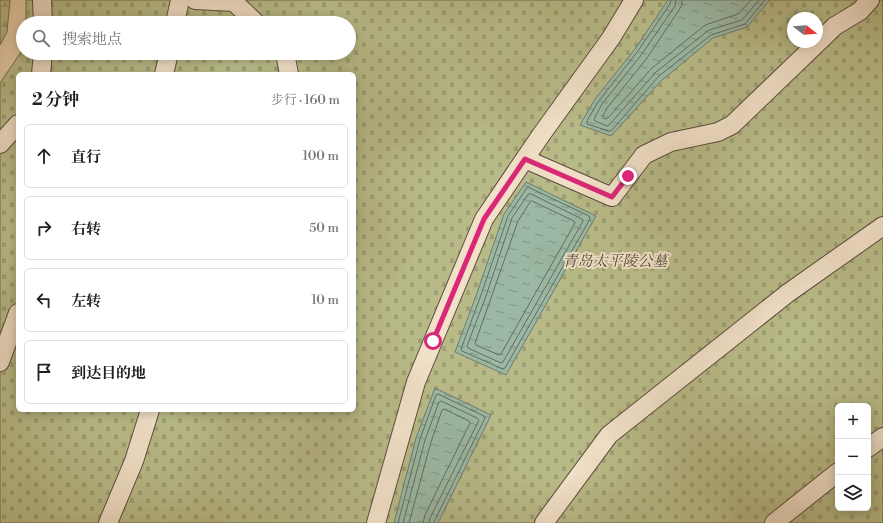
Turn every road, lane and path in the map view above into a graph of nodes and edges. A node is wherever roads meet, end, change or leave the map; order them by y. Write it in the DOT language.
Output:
graph roads {
  1 [pos="42,0"];
  2 [pos="180,0"];
  3 [pos="194,0"];
  4 [pos="634,0"];
  5 [pos="870,0"];
  6 [pos="234,1"];
  7 [pos="43,16"];
  8 [pos="177,16"];
  9 [pos="249,16"];
  10 [pos="42,60"];
  11 [pos="167,60"];
  12 [pos="286,60"];
  13 [pos="41,72"];
  14 [pos="164,72"];
  15 [pos="288,72"];
  16 [pos="16,126"];
  17 [pos="0,144"];
  18 [pos="525,159"];
  19 [pos="883,226"];
  20 [pos="16,318"];
  21 [pos="0,362"];
  22 [pos="149,412"];
  23 [pos="883,437"];
  24 [pos="871,446"];
  25 [pos="835,474"];
  26 [pos="108,523"];
  27 [pos="376,523"];
  28 [pos="544,523"];
  29 [pos="774,523"];
  1 -- 7 [label="lane"];
  2 -- 8 [label="lane"];
  3 -- 6 [label="lane"];
  4 -- 18 [label="lane"];
  5 -- 18 [label="lane"];
  6 -- 9 [label="lane"];
  10 -- 13 [label="lane"];
  11 -- 14 [label="lane"];
  12 -- 15 [label="lane"];
  16 -- 17 [label="lane"];
  18 -- 27 [label="lane"];
  19 -- 28 [label="lane"];
  20 -- 21 [label="lane"];
  22 -- 26 [label="lane"];
  23 -- 24 [label="lane"];
  25 -- 29 [label="lane"];
}
